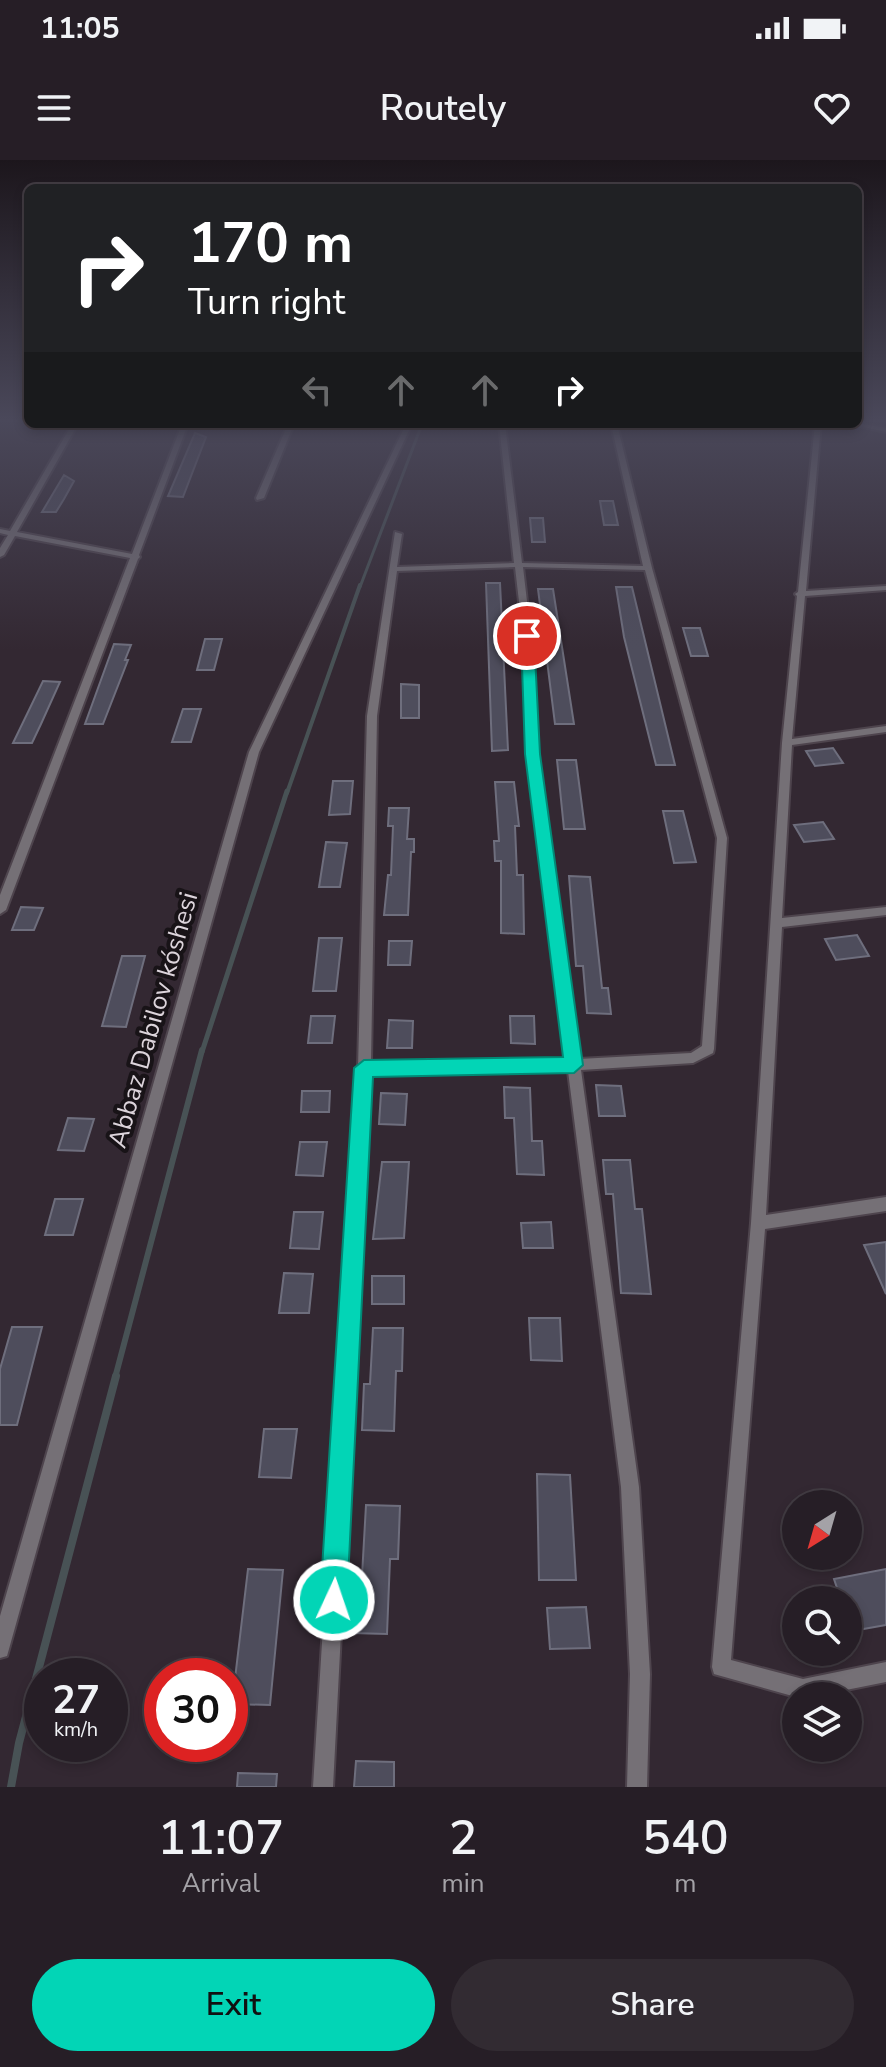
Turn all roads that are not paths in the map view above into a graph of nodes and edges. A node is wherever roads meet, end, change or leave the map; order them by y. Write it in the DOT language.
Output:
graph roads {
  1 [pos="33,498"];
  2 [pos="158,498"];
  3 [pos="374,498"];
  4 [pos="511,498"];
  5 [pos="631,498"];
  6 [pos="810,498"];
  7 [pos="0,531"];
  8 [pos="13,533"];
  9 [pos="398,534"];
  10 [pos="0,555"];
  11 [pos="136,557"];
  12 [pos="519,565"];
  13 [pos="648,568"];
  14 [pos="395,569"];
  15 [pos="886,588"];
  16 [pos="799,594"];
  17 [pos="886,729"];
  18 [pos="787,743"];
  19 [pos="0,910"];
  20 [pos="886,911"];
  21 [pos="776,923"];
  22 [pos="574,1065"];
  23 [pos="364,1068"];
  24 [pos="886,1204"];
  25 [pos="758,1223"];
  26 [pos="0,1649"];
  27 [pos="886,1672"];
  28 [pos="323,1787"];
  29 [pos="637,1787"];
  1 -- 8 [label="street"];
  2 -- 11 [label="street"];
  3 -- 26 [label="street, Abbaz Dabilov kóshesi"];
  4 -- 12 [label="street"];
  5 -- 13 [label="street"];
  6 -- 16 [label="street"];
  7 -- 8 [label="street"];
  8 -- 10 [label="street"];
  8 -- 11 [label="street"];
  9 -- 14 [label="street"];
  11 -- 19 [label="street"];
  12 -- 13 [label="street"];
  12 -- 14 [label="street"];
  12 -- 22 [label="street"];
  13 -- 22 [label="street"];
  14 -- 23 [label="street"];
  15 -- 16 [label="street"];
  16 -- 18 [label="street"];
  17 -- 18 [label="street"];
  18 -- 21 [label="street"];
  20 -- 21 [label="street"];
  21 -- 25 [label="street"];
  22 -- 23 [label="street"];
  22 -- 29 [label="street"];
  23 -- 28 [label="street"];
  24 -- 25 [label="street"];
  25 -- 27 [label="street"];
}
